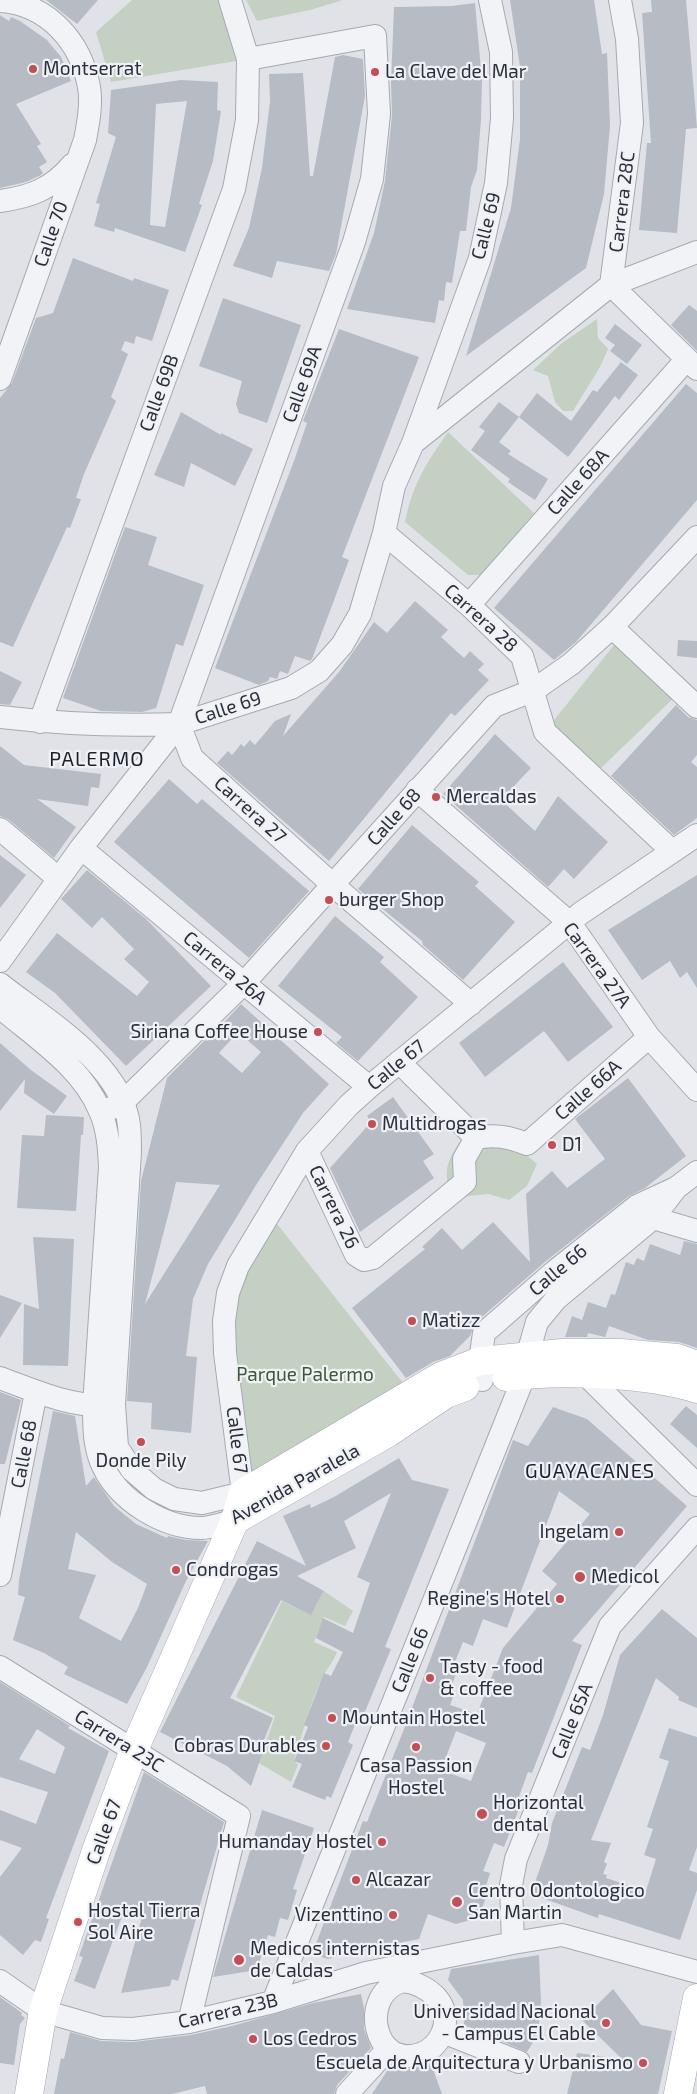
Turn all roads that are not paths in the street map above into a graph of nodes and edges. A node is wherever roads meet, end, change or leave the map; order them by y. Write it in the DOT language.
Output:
graph roads {
  1 [pos="230,0"];
  2 [pos="490,0"];
  3 [pos="620,0"];
  4 [pos="0,1"];
  5 [pos="248,58"];
  6 [pos="78,158"];
  7 [pos="0,201"];
  8 [pos="697,252"];
  9 [pos="611,285"];
  10 [pos="692,364"];
  11 [pos="0,379"];
  12 [pos="413,443"];
  13 [pos="384,533"];
  14 [pos="697,537"];
  15 [pos="469,605"];
  16 [pos="612,627"];
  17 [pos="534,690"];
  18 [pos="697,707"];
  19 [pos="0,717"];
  20 [pos="40,722"];
  21 [pos="179,724"];
  22 [pos="417,790"];
  23 [pos="0,829"];
  24 [pos="697,836"];
  25 [pos="81,848"];
  26 [pos="672,851"];
  27 [pos="58,879"];
  28 [pos="333,885"];
  29 [pos="570,923"];
  30 [pos="0,961"];
  31 [pos="244,983"];
  32 [pos="0,984"];
  33 [pos="471,1004"];
  34 [pos="0,1007"];
  35 [pos="649,1037"];
  36 [pos="399,1062"];
  37 [pos="369,1087"];
  38 [pos="697,1090"];
  39 [pos="122,1103"];
  40 [pos="101,1113"];
  41 [pos="476,1138"];
  42 [pos="307,1151"];
  43 [pos="697,1172"];
  44 [pos="645,1212"];
  45 [pos="697,1231"];
  46 [pos="697,1365"];
  47 [pos="526,1366"];
  48 [pos="481,1371"];
  49 [pos="586,1375"];
  50 [pos="0,1378"];
  51 [pos="697,1389"];
  52 [pos="36,1392"];
  53 [pos="104,1405"];
  54 [pos="697,1485"];
  55 [pos="244,1492"];
  56 [pos="235,1520"];
  57 [pos="697,1528"];
  58 [pos="0,1575"];
  59 [pos="0,1667"];
  60 [pos="134,1750"];
  61 [pos="513,1943"];
  62 [pos="421,1962"];
  63 [pos="697,1972"];
  64 [pos="384,1979"];
  65 [pos="0,1980"];
  66 [pos="418,1984"];
  67 [pos="697,1998"];
  68 [pos="273,2002"];
  69 [pos="43,2011"];
  70 [pos="189,2022"];
  71 [pos="443,2032"];
  72 [pos="693,2038"];
  73 [pos="388,2049"];
  74 [pos="519,2062"];
  75 [pos="29,2094"];
  76 [pos="346,2094"];
  77 [pos="678,2094"];
  1 -- 5 [label="street"];
  2 -- 12 [label="street, Calle 69"];
  3 -- 9 [label="street, Carrera 28C"];
  4 -- 6 [label="street, Calle 70"];
  5 -- 20 [label="street, Calle 69B"];
  5 -- 21 [label="street, Calle 69A"];
  6 -- 7 [label="street"];
  6 -- 11 [label="street, Calle 70"];
  8 -- 9 [label="street, Calle 69"];
  9 -- 10 [label="street"];
  9 -- 12 [label="street, Calle 69"];
  10 -- 15 [label="street, Calle 68A"];
  12 -- 13 [label="street, Calle 69"];
  13 -- 15 [label="street, Carrera 28"];
  13 -- 21 [label="street, Calle 69"];
  14 -- 16 [label="street, Calle 68"];
  15 -- 17 [label="street, Carrera 28"];
  16 -- 17 [label="street, Calle 68"];
  16 -- 18 [label="street"];
  17 -- 22 [label="street, Calle 68"];
  17 -- 26 [label="street, Carrera 28"];
  19 -- 20 [label="street"];
  20 -- 21 [label="street"];
  21 -- 25 [label="street, Calle 69"];
  21 -- 28 [label="street, Carrera 27"];
  22 -- 28 [label="street, Calle 68"];
  22 -- 29 [label="street, Carrera 27A"];
  23 -- 27 [label="street"];
  24 -- 26 [label="street, Calle 67"];
  25 -- 27 [label="street, Calle 69"];
  25 -- 31 [label="street, Carrera 26A"];
  26 -- 29 [label="street, Calle 67"];
  27 -- 30 [label="street, Calle 69"];
  28 -- 31 [label="street, Calle 68"];
  28 -- 33 [label="street, Carrera 27"];
  29 -- 33 [label="street, Calle 67"];
  29 -- 35 [label="street, Carrera 27A"];
  31 -- 37 [label="street, Carrera 26A"];
  31 -- 39 [label="street, Calle 68"];
  32 -- 39 [label="street, Avenida Paralela"];
  33 -- 36 [label="street, Calle 67"];
  34 -- 40 [label="street, Avenida Paralela"];
  35 -- 38 [label="street, Carrera 27A"];
  35 -- 41 [label="street, Calle 66A"];
  36 -- 37 [label="street, Calle 67"];
  36 -- 41 [label="street"];
  37 -- 42 [label="street, Calle 67"];
  39 -- 40 [label="street, Calle 68"];
  39 -- 53 [label="street, Avenida Paralela"];
  40 -- 53 [label="street, Avenida Paralela"];
  41 -- 42 [label="street, Carrera 26"];
  42 -- 55 [label="street, Calle 67"];
  43 -- 44 [label="street, Calle 66"];
  44 -- 45 [label="street"];
  44 -- 47 [label="street, Calle 66"];
  44 -- 48 [label="street, Calle 66"];
  46 -- 47 [label="main road, Avenida Paralela"];
  47 -- 48 [label="main road, Avenida Paralela"];
  47 -- 49 [label="main road, Avenida Paralela"];
  47 -- 68 [label="street, Calle 66"];
  48 -- 55 [label="main road, Avenida Paralela"];
  48 -- 56 [label="main road, Avenida Paralela"];
  49 -- 51 [label="main road, Avenida Paralela"];
  49 -- 54 [label="street"];
  50 -- 52 [label="street"];
  52 -- 53 [label="street"];
  52 -- 58 [label="street, Calle 68"];
  53 -- 55 [label="street, Avenida Paralela"];
  53 -- 56 [label="street, Avenida Paralela"];
  55 -- 56 [label="main road, Calle 67"];
  56 -- 60 [label="main road, Calle 67"];
  57 -- 61 [label="street, Calle 65A"];
  59 -- 60 [label="street, Carrera 23C"];
  60 -- 69 [label="main road, Calle 67"];
  60 -- 70 [label="street, Carrera 23C"];
  61 -- 62 [label="street, Carrera 23B"];
  61 -- 63 [label="street, Carrera 23B"];
  62 -- 64 [label="street, Carrera 23B"];
  62 -- 66 [label="street"];
  64 -- 66 [label="street"];
  64 -- 68 [label="street, Carrera 23B"];
  64 -- 73 [label="street"];
  65 -- 69 [label="street, Carrera 23B"];
  66 -- 71 [label="street"];
  67 -- 72 [label="main road"];
  68 -- 70 [label="street, Carrera 23B"];
  69 -- 70 [label="street, Carrera 23B"];
  69 -- 75 [label="main road, Calle 67"];
  71 -- 73 [label="street"];
  71 -- 74 [label="street"];
  72 -- 77 [label="main road"];
  73 -- 76 [label="street"];
}
